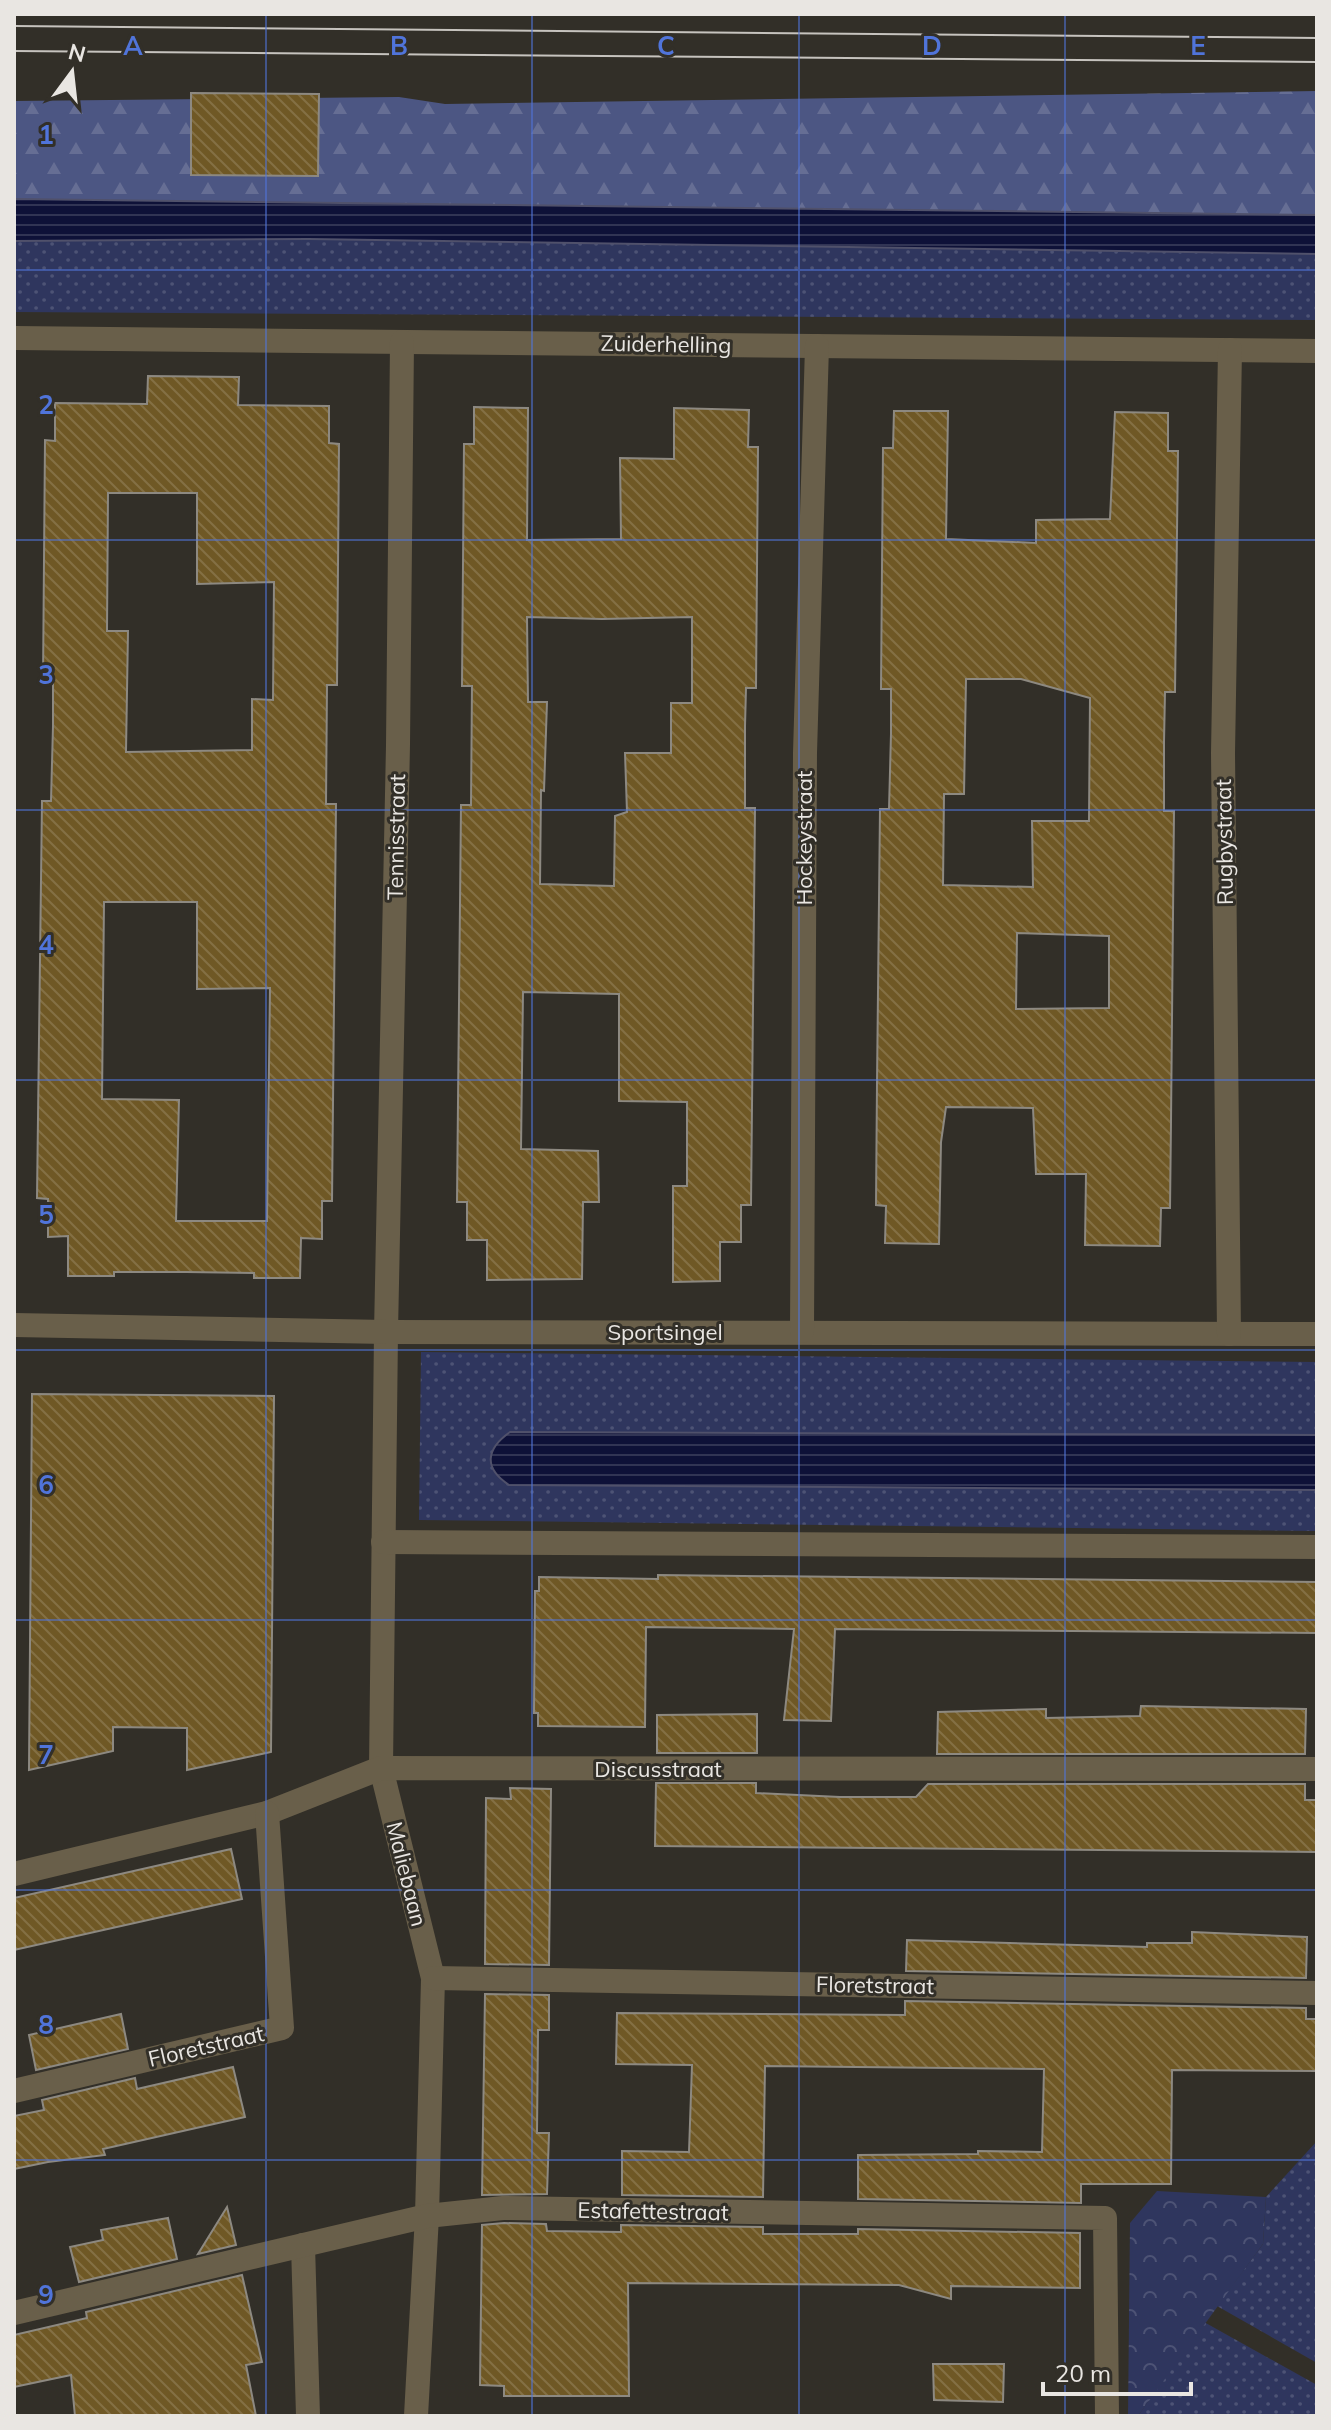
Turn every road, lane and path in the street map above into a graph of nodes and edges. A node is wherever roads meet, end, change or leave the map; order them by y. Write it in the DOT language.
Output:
graph roads {
  1 [pos="14,338"];
  2 [pos="402,342"];
  3 [pos="817,346"];
  4 [pos="1230,350"];
  5 [pos="1317,351"];
  6 [pos="14,1325"];
  7 [pos="802,1331"];
  8 [pos="386,1332"];
  9 [pos="1229,1334"];
  10 [pos="1317,1334"];
  11 [pos="383,1542"];
  12 [pos="1317,1547"];
  13 [pos="381,1768"];
  14 [pos="1317,1769"];
  15 [pos="267,1813"];
  16 [pos="14,1874"];
  17 [pos="433,1978"];
  18 [pos="1317,1993"];
  19 [pos="14,2091"];
  20 [pos="427,2216"];
  21 [pos="303,2245"];
  22 [pos="14,2313"];
  23 [pos="308,2416"];
  24 [pos="416,2416"];
  25 [pos="1107,2416"];
  1 -- 2 [label="street, Zuiderhelling"];
  2 -- 3 [label="street, Zuiderhelling"];
  2 -- 8 [label="street, Tennisstraat"];
  3 -- 4 [label="street, Zuiderhelling"];
  3 -- 7 [label="street, Hockeystraat"];
  4 -- 5 [label="street, Zuiderhelling"];
  4 -- 9 [label="street, Rugbystraat"];
  6 -- 8 [label="street, Sportsingel"];
  7 -- 8 [label="street, Sportsingel"];
  7 -- 9 [label="street, Sportsingel"];
  8 -- 11 [label="street, Maliebaan"];
  9 -- 10 [label="street, Sportsingel"];
  11 -- 12 [label="street"];
  11 -- 13 [label="street, Maliebaan"];
  13 -- 14 [label="street, Discusstraat"];
  13 -- 15 [label="street, Discusstraat"];
  13 -- 17 [label="street, Maliebaan"];
  15 -- 16 [label="street, Discusstraat"];
  15 -- 19 [label="street, Floretstraat"];
  17 -- 18 [label="street, Floretstraat"];
  17 -- 20 [label="street, Maliebaan"];
  20 -- 21 [label="street, Estafettestraat"];
  20 -- 24 [label="street, Maliebaan"];
  20 -- 25 [label="street, Estafettestraat"];
  21 -- 22 [label="street, Estafettestraat"];
  21 -- 23 [label="street"];
}
